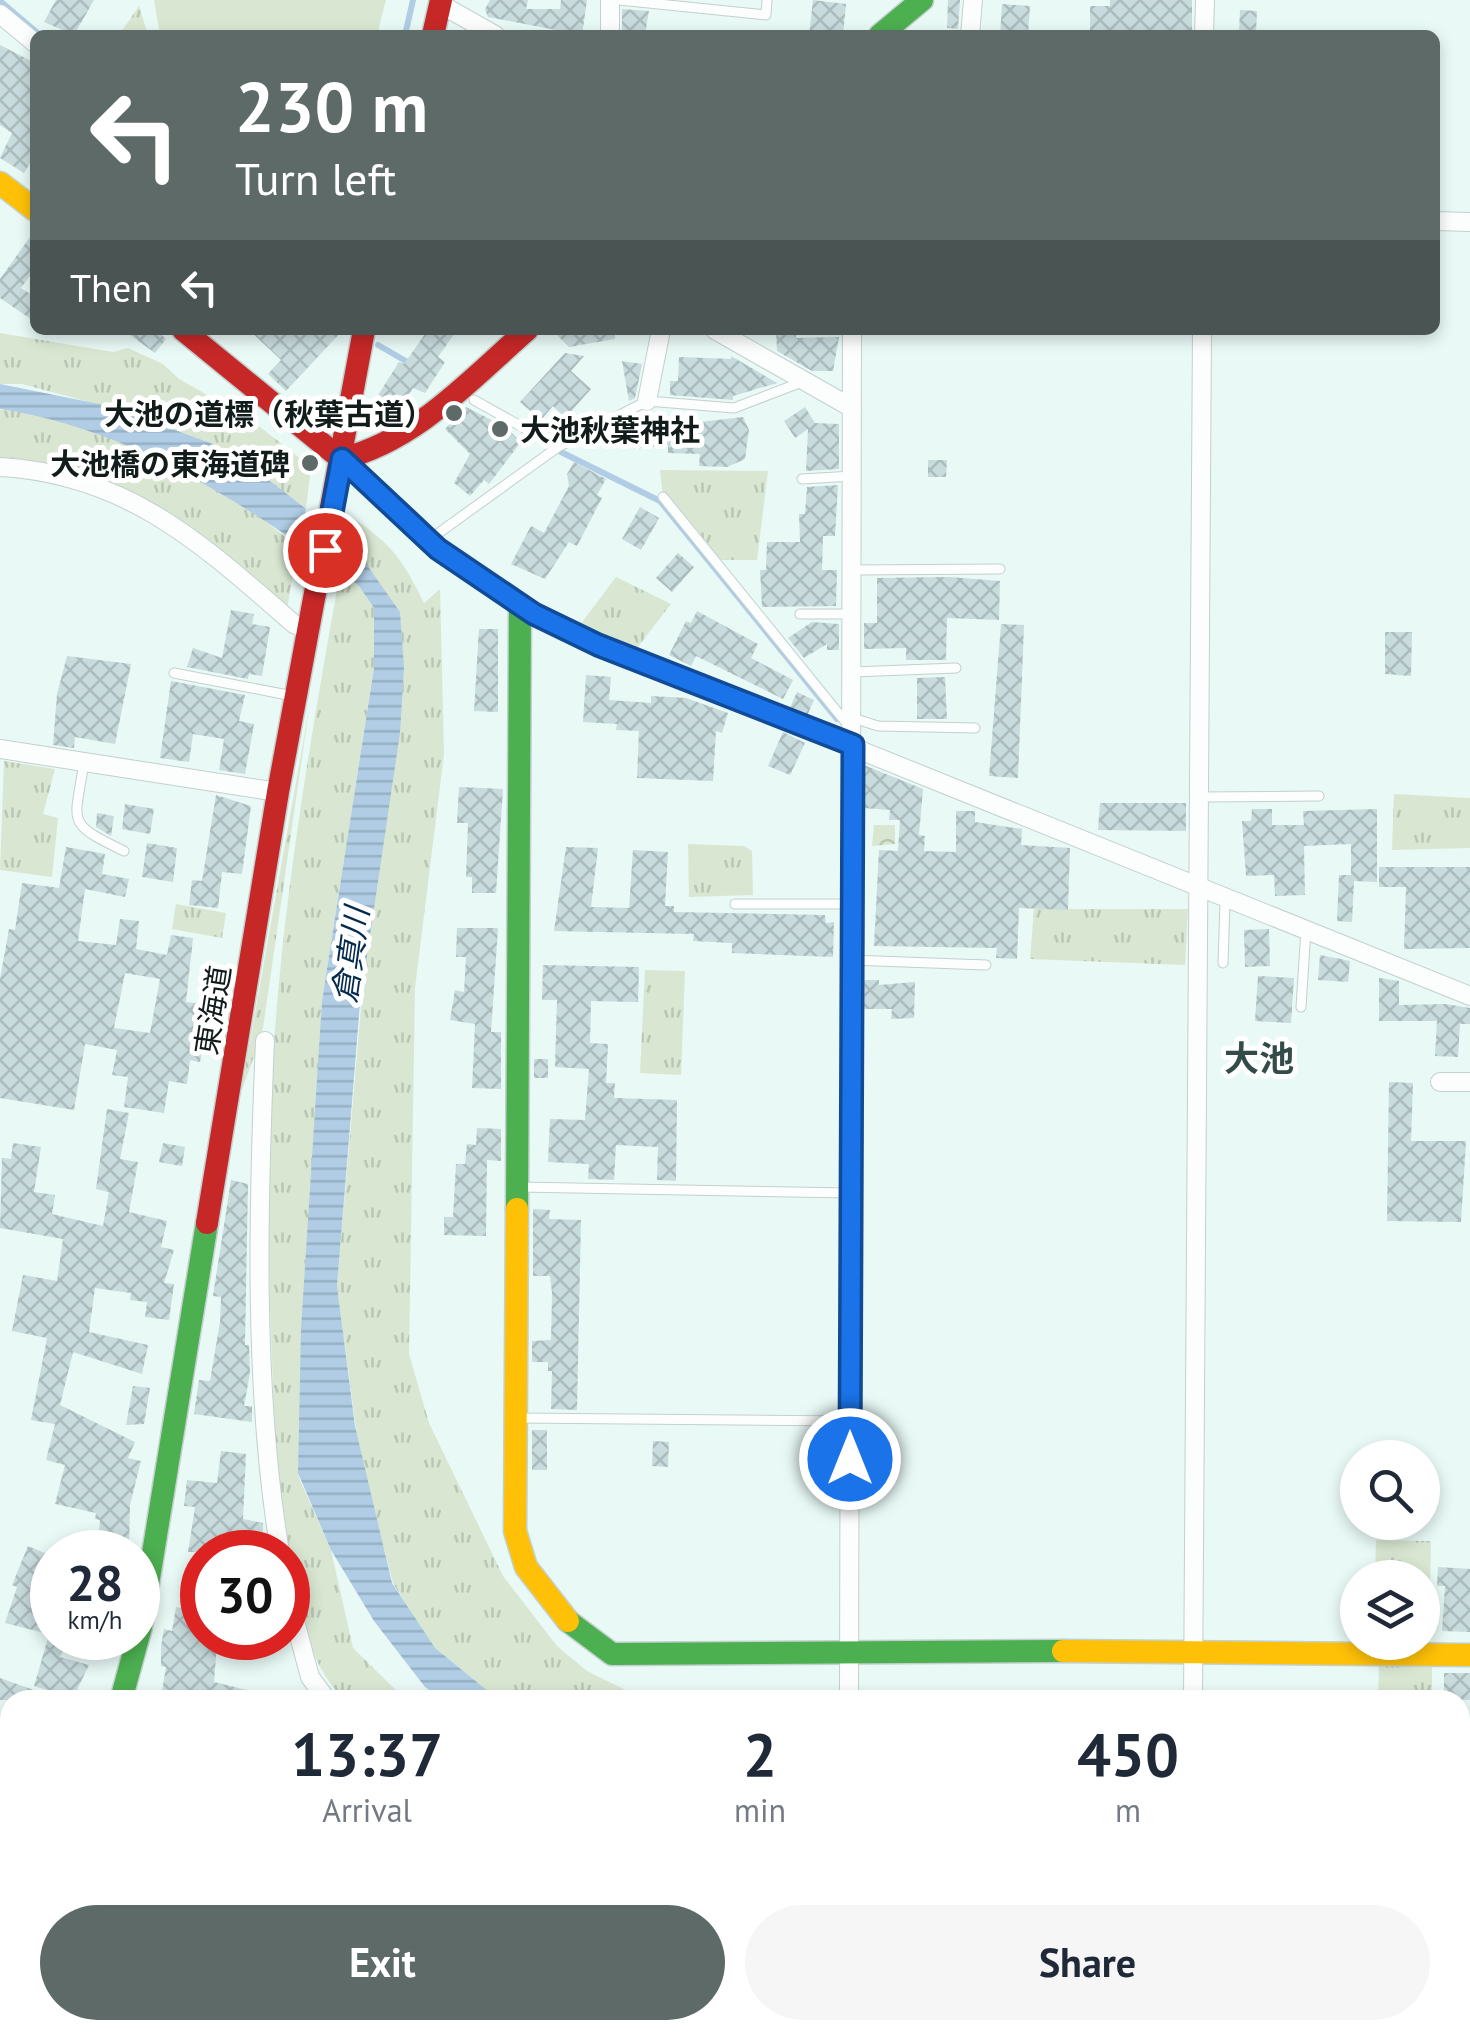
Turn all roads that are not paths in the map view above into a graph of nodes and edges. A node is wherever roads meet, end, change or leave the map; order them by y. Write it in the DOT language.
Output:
graph roads {
  1 [pos="610,0"];
  2 [pos="619,0"];
  3 [pos="767,0"];
  4 [pos="922,0"];
  5 [pos="973,0"];
  6 [pos="1205,0"];
  7 [pos="441,2"];
  8 [pos="0,14"];
  9 [pos="434,30"];
  10 [pos="487,30"];
  11 [pos="610,30"];
  12 [pos="886,30"];
  13 [pos="970,30"];
  14 [pos="1204,30"];
  15 [pos="30,40"];
  16 [pos="0,183"];
  17 [pos="30,201"];
  18 [pos="1440,221"];
  19 [pos="1470,222"];
  20 [pos="195,335"];
  21 [pos="363,335"];
  22 [pos="521,335"];
  23 [pos="660,335"];
  24 [pos="723,335"];
  25 [pos="852,335"];
  26 [pos="1202,335"];
  27 [pos="802,382"];
  28 [pos="351,398"];
  29 [pos="474,400"];
  30 [pos="647,401"];
  31 [pos="852,408"];
  32 [pos="402,435"];
  33 [pos="558,447"];
  34 [pos="342,459"];
  35 [pos="0,467"];
  36 [pos="852,476"];
  37 [pos="802,479"];
  38 [pos="663,497"];
  39 [pos="429,540"];
  40 [pos="1000,568"];
  41 [pos="853,570"];
  42 [pos="520,605"];
  43 [pos="800,614"];
  44 [pos="853,614"];
  45 [pos="312,623"];
  46 [pos="956,668"];
  47 [pos="174,672"];
  48 [pos="853,672"];
  49 [pos="296,697"];
  50 [pos="976,728"];
  51 [pos="853,731"];
  52 [pos="0,749"];
  53 [pos="84,762"];
  54 [pos="278,792"];
  55 [pos="1319,796"];
  56 [pos="1199,797"];
  57 [pos="124,851"];
  58 [pos="1198,886"];
  59 [pos="1232,899"];
  60 [pos="735,904"];
  61 [pos="851,904"];
  62 [pos="1306,929"];
  63 [pos="850,960"];
  64 [pos="1224,962"];
  65 [pos="986,965"];
  66 [pos="1470,996"];
  67 [pos="1301,1007"];
  68 [pos="265,1040"];
  69 [pos="1440,1082"];
  70 [pos="1470,1082"];
  71 [pos="516,1186"];
  72 [pos="851,1193"];
  73 [pos="515,1418"];
  74 [pos="850,1422"];
  75 [pos="278,1530"];
  76 [pos="849,1648"];
  77 [pos="1194,1654"];
  78 [pos="1470,1655"];
  79 [pos="306,1660"];
  80 [pos="124,1690"];
  81 [pos="318,1690"];
  82 [pos="848,1690"];
  83 [pos="1193,1690"];
  1 -- 11 [label="street"];
  2 -- 3 [label="lane"];
  4 -- 12 [label="street"];
  5 -- 13 [label="street"];
  6 -- 14 [label="street"];
  7 -- 9 [label="street"];
  7 -- 10 [label="street"];
  8 -- 15 [label="street"];
  16 -- 17 [label="street"];
  18 -- 19 [label="street"];
  20 -- 34 [label="street"];
  21 -- 28 [label="street, 東海道"];
  22 -- 32 [label="street"];
  23 -- 30 [label="street"];
  24 -- 27 [label="street"];
  25 -- 31 [label="street"];
  26 -- 56 [label="street"];
  27 -- 30 [label="lane"];
  27 -- 31 [label="street"];
  28 -- 32 [label="street"];
  28 -- 34 [label="street, 東海道"];
  29 -- 33 [label="lane"];
  30 -- 33 [label="lane"];
  31 -- 36 [label="street"];
  32 -- 34 [label="street"];
  33 -- 39 [label="lane"];
  34 -- 39 [label="street"];
  34 -- 45 [label="street, 東海道"];
  35 -- 45 [label="street"];
  36 -- 37 [label="lane"];
  36 -- 41 [label="street"];
  38 -- 51 [label="lane"];
  39 -- 42 [label="street"];
  40 -- 41 [label="lane"];
  41 -- 44 [label="street"];
  42 -- 51 [label="street"];
  42 -- 71 [label="street"];
  43 -- 44 [label="lane"];
  44 -- 48 [label="street"];
  45 -- 49 [label="street, 東海道"];
  46 -- 48 [label="lane"];
  47 -- 49 [label="lane"];
  48 -- 51 [label="street"];
  49 -- 54 [label="street, 東海道"];
  50 -- 51 [label="lane"];
  51 -- 58 [label="street"];
  51 -- 61 [label="street"];
  52 -- 53 [label="street"];
  53 -- 54 [label="street"];
  53 -- 57 [label="lane"];
  54 -- 80 [label="street, 東海道"];
  55 -- 56 [label="lane"];
  56 -- 58 [label="street"];
  58 -- 59 [label="street"];
  58 -- 77 [label="street"];
  59 -- 62 [label="street"];
  59 -- 64 [label="lane"];
  60 -- 61 [label="lane"];
  61 -- 63 [label="street"];
  62 -- 66 [label="street"];
  62 -- 67 [label="lane"];
  63 -- 65 [label="lane"];
  63 -- 72 [label="street"];
  68 -- 75 [label="street"];
  69 -- 70 [label="street"];
  71 -- 72 [label="lane"];
  71 -- 73 [label="street"];
  72 -- 74 [label="street"];
  73 -- 74 [label="lane"];
  73 -- 76 [label="street"];
  74 -- 76 [label="street"];
  76 -- 77 [label="street"];
  76 -- 82 [label="street"];
  77 -- 78 [label="street"];
  77 -- 83 [label="street"];
  79 -- 81 [label="street"];
}
